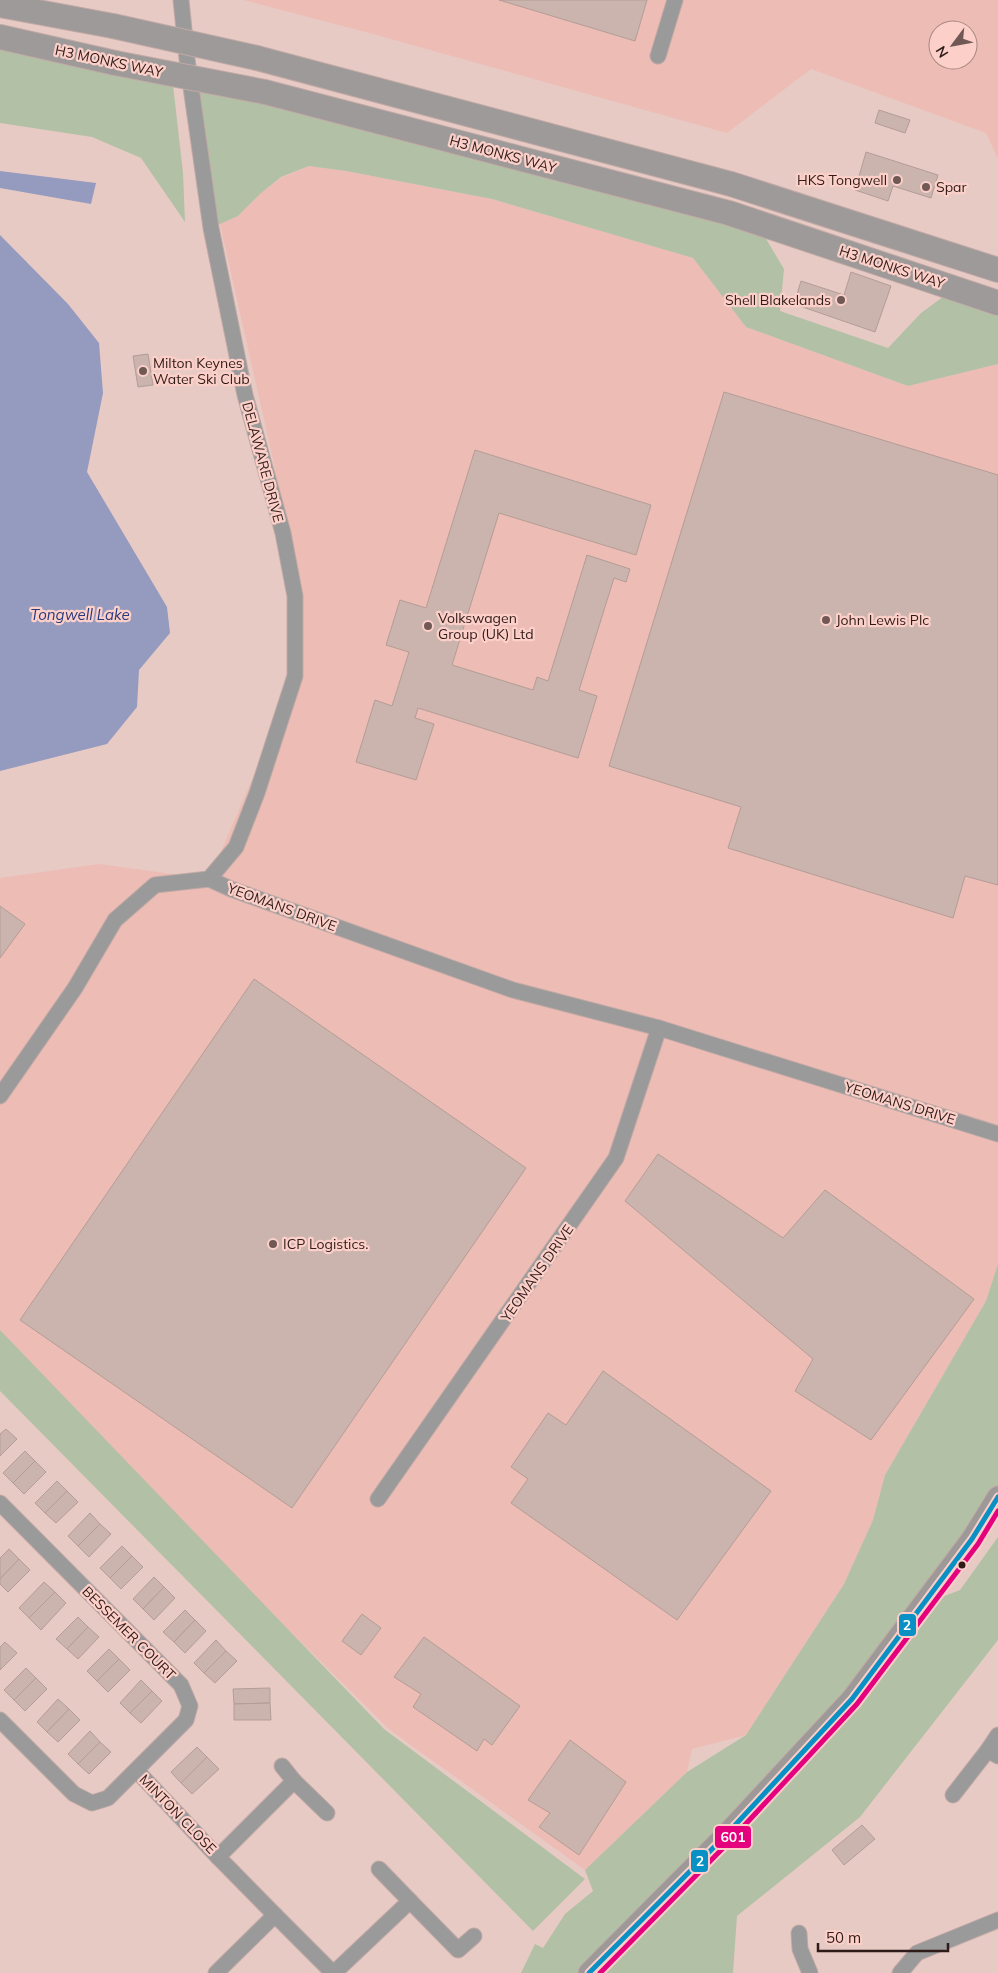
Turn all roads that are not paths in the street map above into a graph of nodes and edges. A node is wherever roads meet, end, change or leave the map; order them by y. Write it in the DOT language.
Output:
graph roads {
  1 [pos="181,0"];
  2 [pos="676,0"];
  3 [pos="0,5"];
  4 [pos="0,36"];
  5 [pos="658,56"];
  6 [pos="998,270"];
  7 [pos="998,303"];
  8 [pos="209,879"];
  9 [pos="659,1028"];
  10 [pos="0,1096"];
  11 [pos="998,1134"];
  12 [pos="378,1499"];
  13 [pos="995,1502"];
  14 [pos="0,1503"];
  15 [pos="0,1720"];
  16 [pos="998,1735"];
  17 [pos="993,1753"];
  18 [pos="282,1766"];
  19 [pos="137,1771"];
  20 [pos="294,1781"];
  21 [pos="953,1795"];
  22 [pos="327,1813"];
  23 [pos="218,1857"];
  24 [pos="379,1869"];
  25 [pos="410,1900"];
  26 [pos="275,1915"];
  27 [pos="998,1920"];
  28 [pos="799,1933"];
  29 [pos="474,1936"];
  30 [pos="216,1973"];
  31 [pos="333,1973"];
  32 [pos="589,1973"];
  33 [pos="810,1973"];
  34 [pos="900,1973"];
  1 -- 8 [label="street, DELAWARE DRIVE"];
  2 -- 5 [label="street"];
  3 -- 6 [label="main road, bridge"];
  4 -- 7 [label="main road, H3 MONKS WAY, bridge"];
  8 -- 9 [label="street, YEOMANS DRIVE"];
  8 -- 10 [label="street, YEOMANS DRIVE"];
  9 -- 11 [label="street, YEOMANS DRIVE"];
  9 -- 12 [label="street, YEOMANS DRIVE"];
  13 -- 32 [label="street"];
  14 -- 19 [label="street, BESSEMER COURT"];
  15 -- 19 [label="street, BESSEMER COURT"];
  16 -- 17 [label="street"];
  17 -- 21 [label="street"];
  18 -- 20 [label="street"];
  19 -- 23 [label="street, MINTON CLOSE"];
  20 -- 22 [label="street"];
  20 -- 23 [label="street, MINTON CLOSE"];
  23 -- 26 [label="street, MINTON CLOSE"];
  24 -- 25 [label="street"];
  25 -- 29 [label="street"];
  25 -- 31 [label="street, MINTON CLOSE"];
  26 -- 30 [label="street"];
  26 -- 31 [label="street, MINTON CLOSE"];
  27 -- 34 [label="street"];
  28 -- 33 [label="street"];
}
